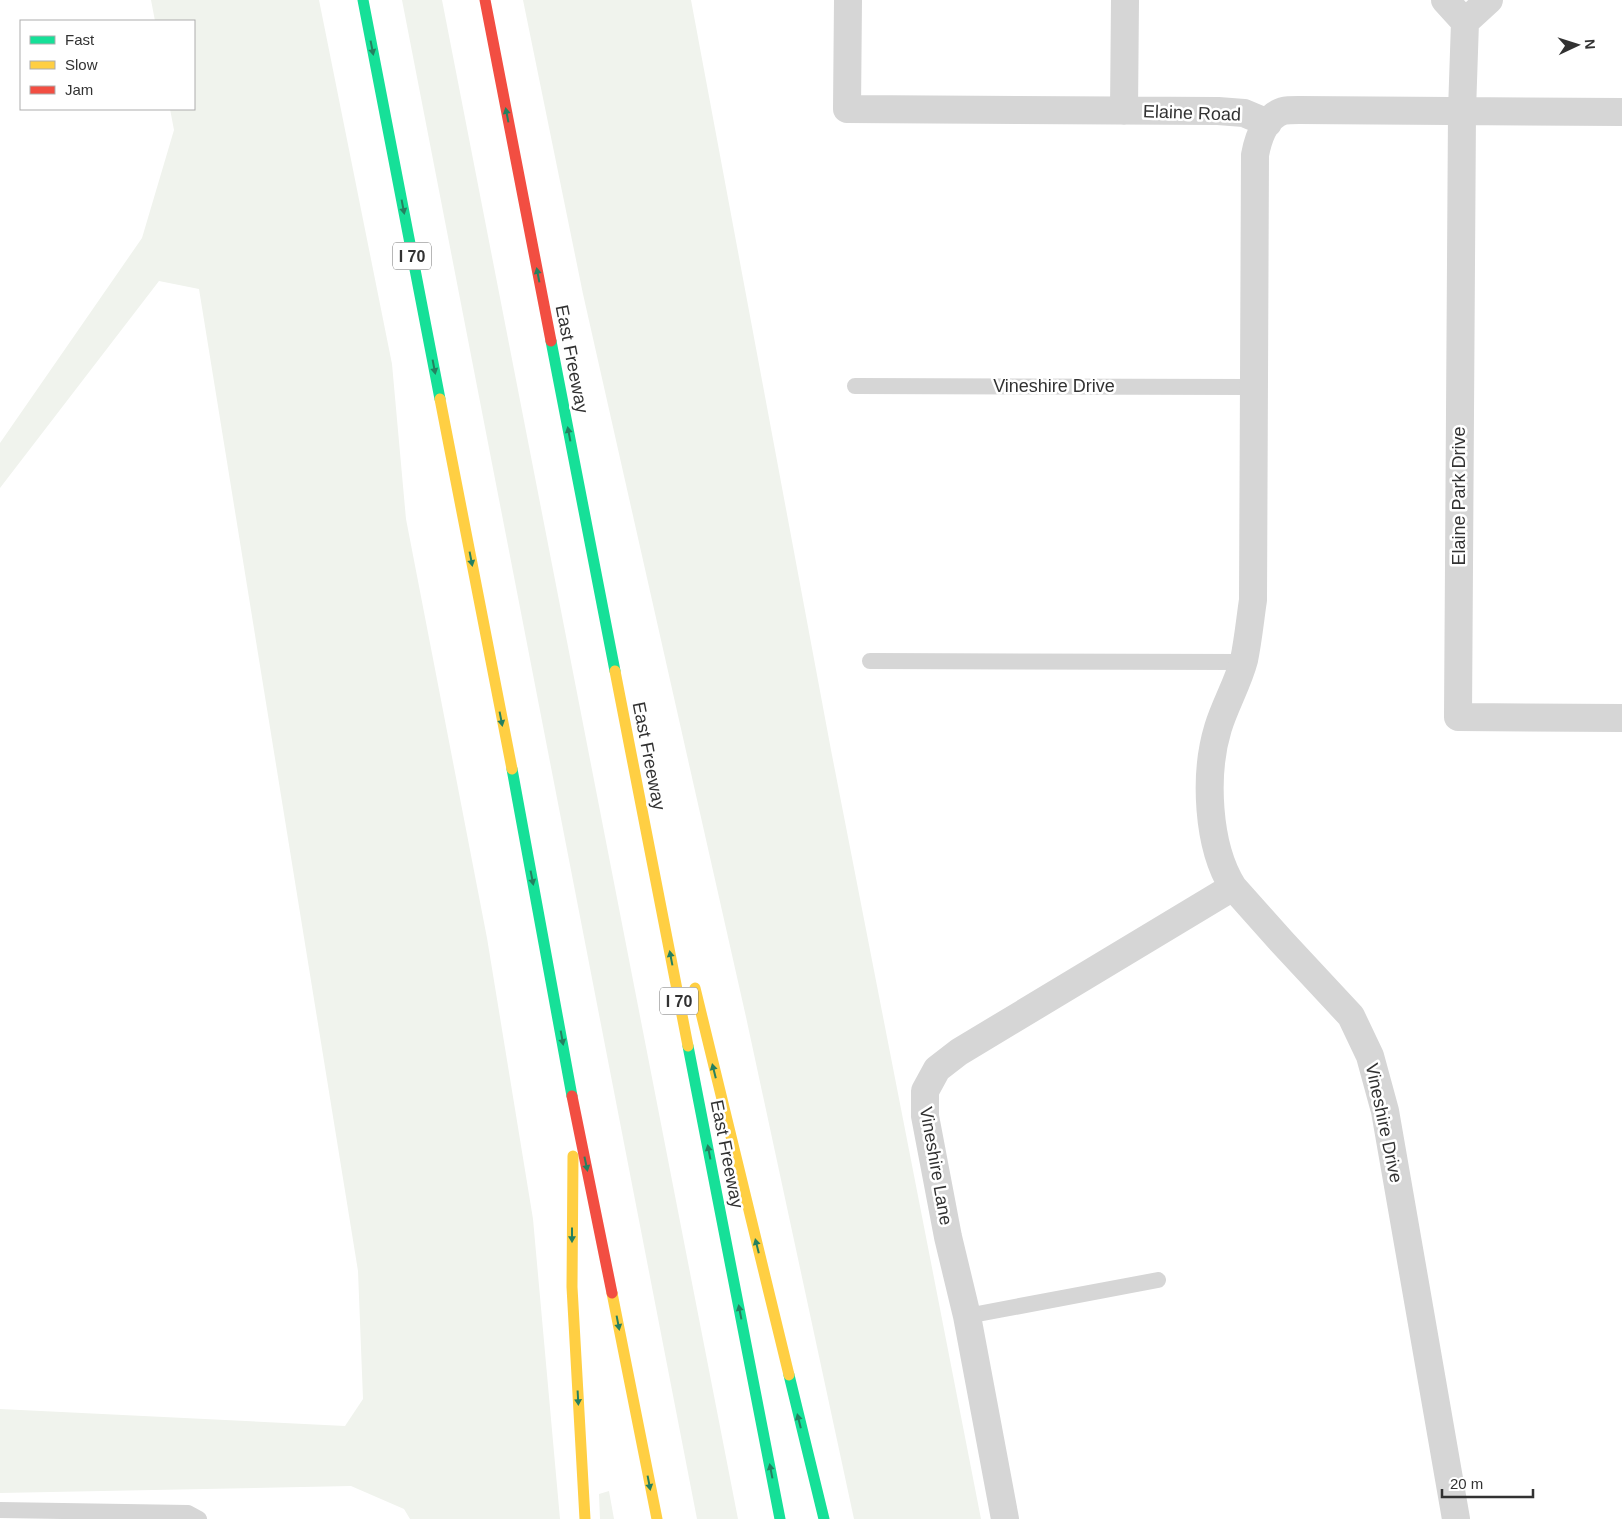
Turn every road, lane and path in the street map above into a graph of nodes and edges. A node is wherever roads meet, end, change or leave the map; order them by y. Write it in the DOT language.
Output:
graph roads {
  1 [pos="363,0"];
  2 [pos="485,0"];
  3 [pos="848,0"];
  4 [pos="1125,0"];
  5 [pos="1445,0"];
  6 [pos="1489,0"];
  7 [pos="1464,22"];
  8 [pos="1124,111"];
  9 [pos="1462,111"];
  10 [pos="1622,112"];
  11 [pos="1268,123"];
  12 [pos="855,386"];
  13 [pos="1254,387"];
  14 [pos="599,591"];
  15 [pos="870,661"];
  16 [pos="1243,662"];
  17 [pos="1622,718"];
  18 [pos="664,863"];
  19 [pos="1233,887"];
  20 [pos="692,979"];
  21 [pos="573,1099"];
  22 [pos="1158,1280"];
  23 [pos="966,1316"];
  24 [pos="0,1510"];
  25 [pos="199,1519"];
  26 [pos="585,1519"];
  27 [pos="657,1519"];
  28 [pos="780,1519"];
  29 [pos="824,1519"];
  30 [pos="1006,1519"];
  31 [pos="1456,1519"];
  1 -- 21 [label="highway, I 70, one-way"];
  14 -- 2 [label="highway, East Freeway / I 70, one-way"];
  3 -- 8 [label="street, Elaine Road"];
  4 -- 8 [label="street"];
  5 -- 7 [label="street"];
  6 -- 7 [label="street"];
  7 -- 9 [label="street"];
  8 -- 11 [label="street, Elaine Road"];
  9 -- 10 [label="street"];
  9 -- 11 [label="street"];
  9 -- 17 [label="street, Elaine Park Drive"];
  11 -- 13 [label="street, Vineshire Drive"];
  12 -- 13 [label="lane, Vineshire Drive"];
  13 -- 16 [label="street, Vineshire Drive"];
  14 -- 18 [label="highway"];
  28 -- 14 [label="highway, East Freeway / I 70, one-way"];
  15 -- 16 [label="lane"];
  16 -- 19 [label="street, Vineshire Drive"];
  19 -- 23 [label="street, Vineshire Lane"];
  19 -- 31 [label="street, Vineshire Drive"];
  29 -- 20 [label="highway, one-way"];
  21 -- 26 [label="highway, one-way"];
  21 -- 27 [label="highway, I 70, one-way"];
  22 -- 23 [label="lane"];
  23 -- 30 [label="street, Vineshire Lane"];
  24 -- 25 [label="lane"];
}
